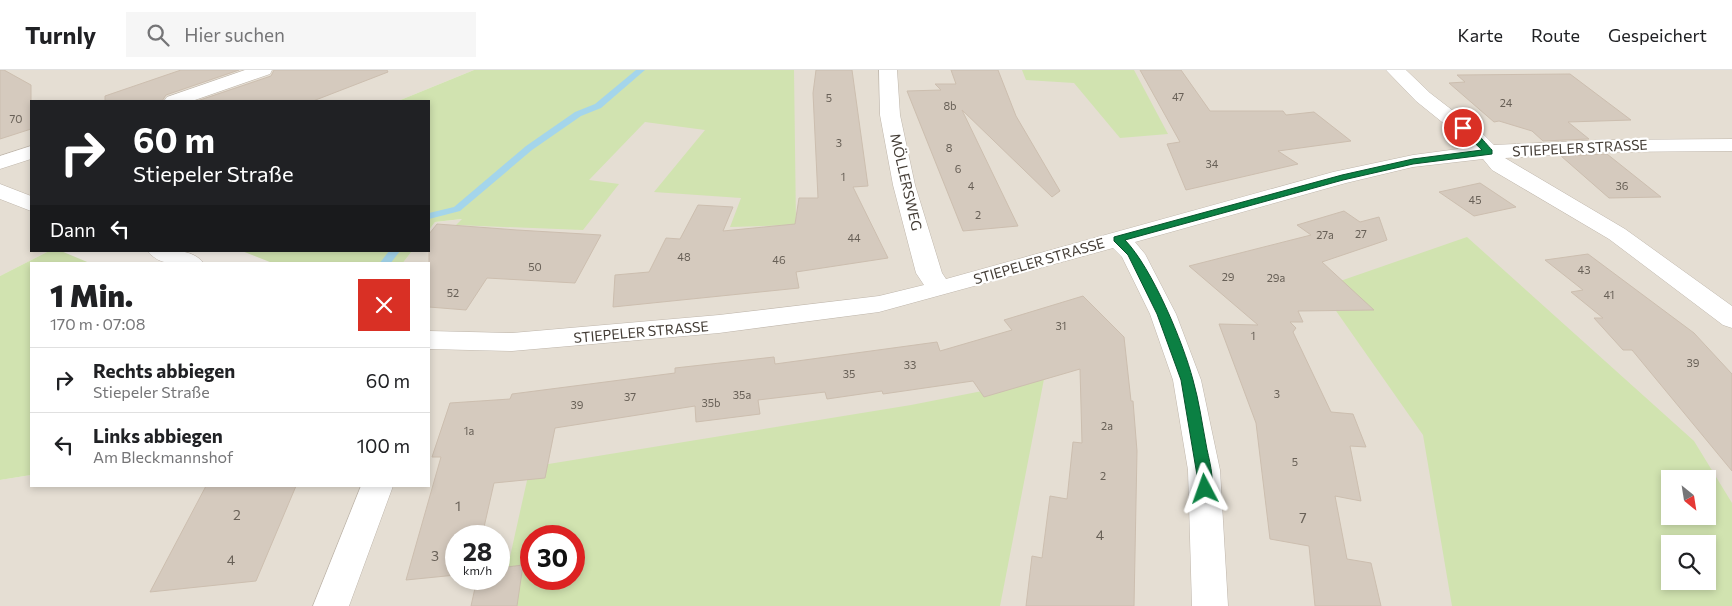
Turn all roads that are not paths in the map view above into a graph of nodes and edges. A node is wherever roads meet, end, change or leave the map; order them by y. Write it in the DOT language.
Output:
graph roads {
  1 [pos="262,70"];
  2 [pos="888,70"];
  3 [pos="1395,70"];
  4 [pos="177,100"];
  5 [pos="1732,145"];
  6 [pos="30,152"];
  7 [pos="1489,152"];
  8 [pos="0,163"];
  9 [pos="0,191"];
  10 [pos="30,204"];
  11 [pos="1118,239"];
  12 [pos="162,252"];
  13 [pos="187,262"];
  14 [pos="939,290"];
  15 [pos="1732,319"];
  16 [pos="431,345"];
  17 [pos="377,487"];
  18 [pos="331,606"];
  19 [pos="1210,606"];
  1 -- 4 [label="street"];
  2 -- 14 [label="street, MÖLLERSWEG"];
  3 -- 7 [label="street"];
  5 -- 7 [label="street, STIEPELER STRASSE"];
  6 -- 8 [label="street"];
  7 -- 11 [label="street, STIEPELER STRASSE"];
  7 -- 15 [label="street"];
  9 -- 10 [label="street"];
  11 -- 14 [label="street, STIEPELER STRASSE"];
  11 -- 19 [label="street"];
  12 -- 13 [label="street"];
  14 -- 16 [label="street, STIEPELER STRASSE"];
  17 -- 18 [label="street"];
}
